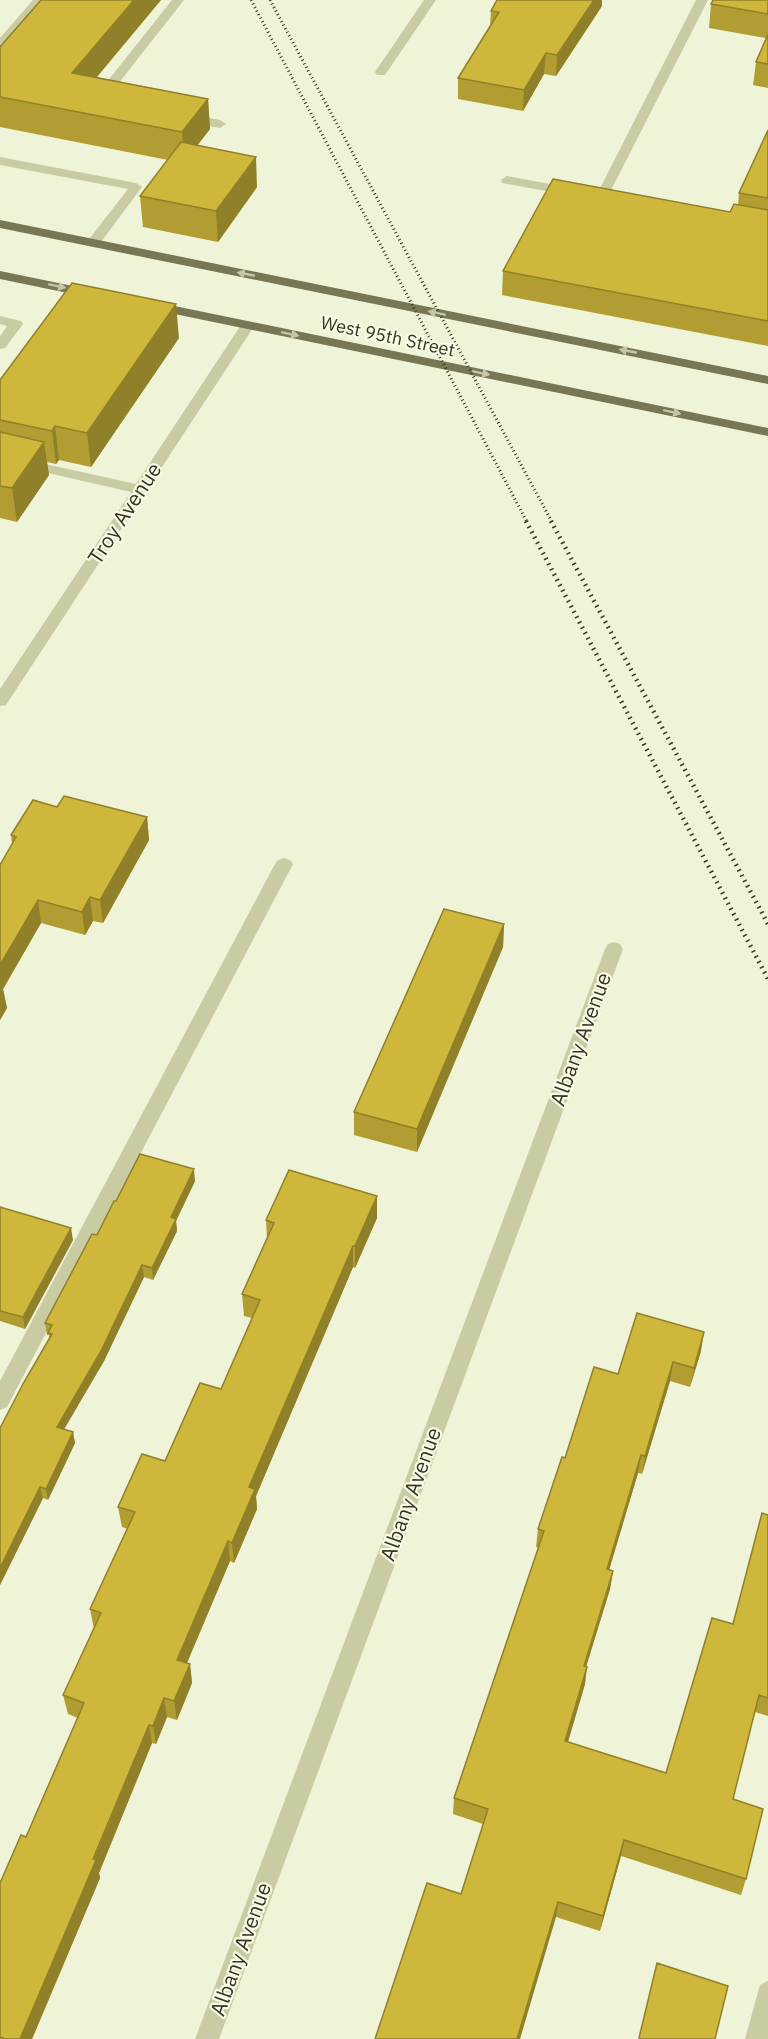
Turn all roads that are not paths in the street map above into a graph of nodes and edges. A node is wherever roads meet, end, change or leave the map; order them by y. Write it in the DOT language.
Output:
graph roads {
  1 [pos="39,0"];
  2 [pos="178,0"];
  3 [pos="430,0"];
  4 [pos="702,0"];
  5 [pos="0,45"];
  6 [pos="381,72"];
  7 [pos="109,104"];
  8 [pos="176,116"];
  9 [pos="220,124"];
  10 [pos="0,161"];
  11 [pos="507,180"];
  12 [pos="0,224"];
  13 [pos="93,243"];
  14 [pos="0,275"];
  15 [pos="101,295"];
  16 [pos="146,305"];
  17 [pos="0,320"];
  18 [pos="248,325"];
  19 [pos="0,345"];
  20 [pos="768,380"];
  21 [pos="768,432"];
  22 [pos="0,458"];
  23 [pos="140,489"];
  24 [pos="0,701"];
  25 [pos="284,864"];
  26 [pos="614,949"];
  27 [pos="0,1401"];
  28 [pos="768,1993"];
  29 [pos="207,2039"];
  30 [pos="757,2039"];
  1 -- 5 [label="street"];
  2 -- 7 [label="street"];
  3 -- 6 [label="street"];
  4 -- 11 [label="street"];
  8 -- 9 [label="street"];
  10 -- 13 [label="street"];
  12 -- 13 [label="main road, West 95th Street"];
  20 -- 13 [label="main road, West 95th Street, one-way"];
  14 -- 15 [label="main road, one-way"];
  16 -- 18 [label="main road, West 95th Street"];
  17 -- 19 [label="street"];
  18 -- 21 [label="main road, West 95th Street, one-way"];
  18 -- 23 [label="street, Troy Avenue"];
  22 -- 23 [label="street"];
  23 -- 24 [label="street, Troy Avenue"];
  25 -- 27 [label="street"];
  26 -- 29 [label="street, Albany Avenue"];
  28 -- 30 [label="street"];
}
